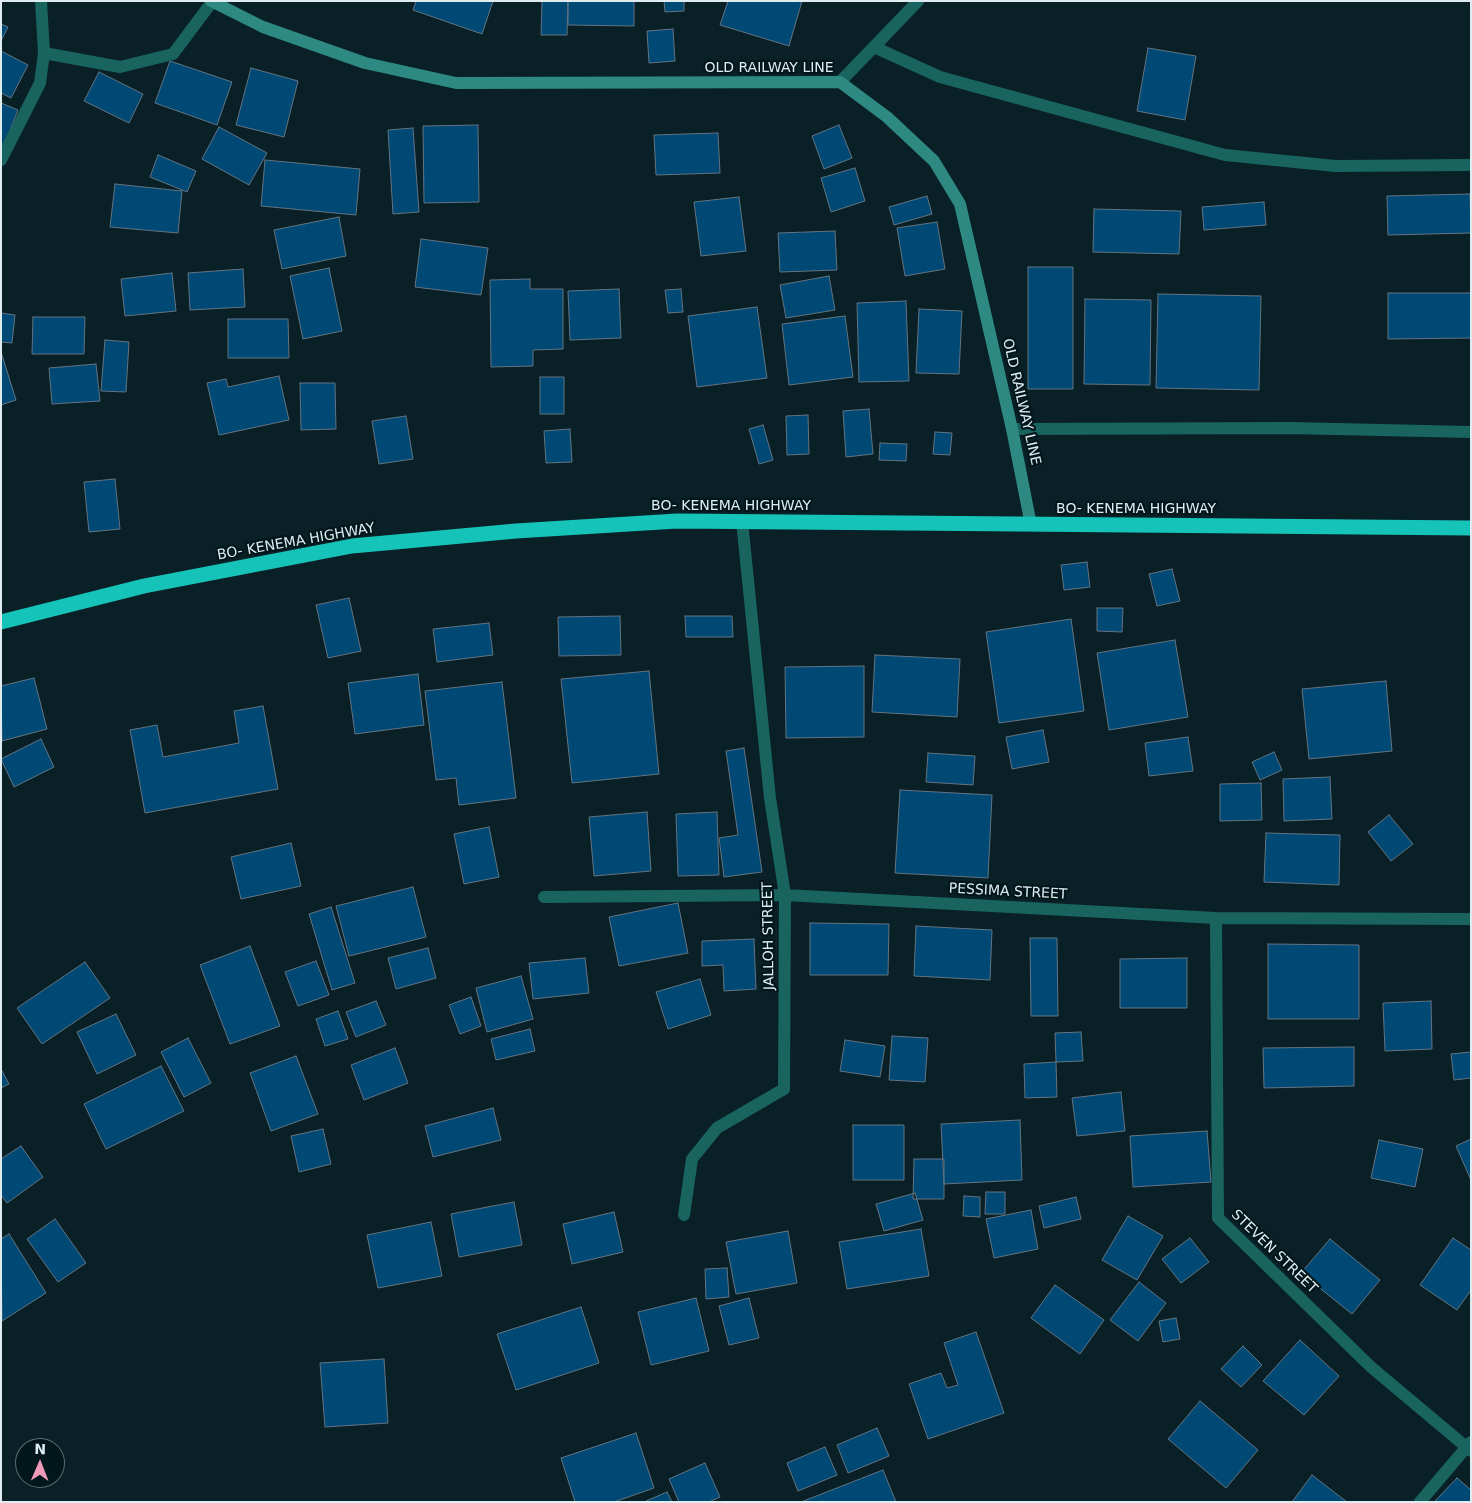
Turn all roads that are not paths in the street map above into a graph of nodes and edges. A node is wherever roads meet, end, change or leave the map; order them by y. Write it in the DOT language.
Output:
graph roads {
  1 [pos="41,1"];
  2 [pos="212,1"];
  3 [pos="918,1"];
  4 [pos="874,47"];
  5 [pos="44,53"];
  6 [pos="840,82"];
  7 [pos="1,160"];
  8 [pos="1471,165"];
  9 [pos="1012,429"];
  10 [pos="1471,432"];
  11 [pos="742,521"];
  12 [pos="1032,524"];
  13 [pos="1471,528"];
  14 [pos="1,622"];
  15 [pos="785,895"];
  16 [pos="544,897"];
  17 [pos="1216,918"];
  18 [pos="1471,919"];
  19 [pos="684,1215"];
  20 [pos="1469,1447"];
  21 [pos="1420,1502"];
  1 -- 5 [label="street"];
  2 -- 5 [label="street"];
  2 -- 6 [label="street, OLD RAILWAY LINE"];
  3 -- 4 [label="street"];
  4 -- 6 [label="street"];
  4 -- 8 [label="street"];
  5 -- 7 [label="street"];
  6 -- 9 [label="street, OLD RAILWAY LINE"];
  9 -- 10 [label="street"];
  9 -- 12 [label="street, OLD RAILWAY LINE"];
  11 -- 12 [label="highway, BO- KENEMA HIGHWAY"];
  11 -- 14 [label="highway, BO- KENEMA HIGHWAY"];
  11 -- 15 [label="street, JALLOH STREET"];
  12 -- 13 [label="highway, BO- KENEMA HIGHWAY"];
  15 -- 16 [label="street, PESSIMA STREET"];
  15 -- 17 [label="street, PESSIMA STREET"];
  15 -- 19 [label="street, JALLOH STREET"];
  17 -- 18 [label="street, PESSIMA STREET"];
  17 -- 20 [label="street, STEVEN STREET"];
  20 -- 21 [label="street"];
}
